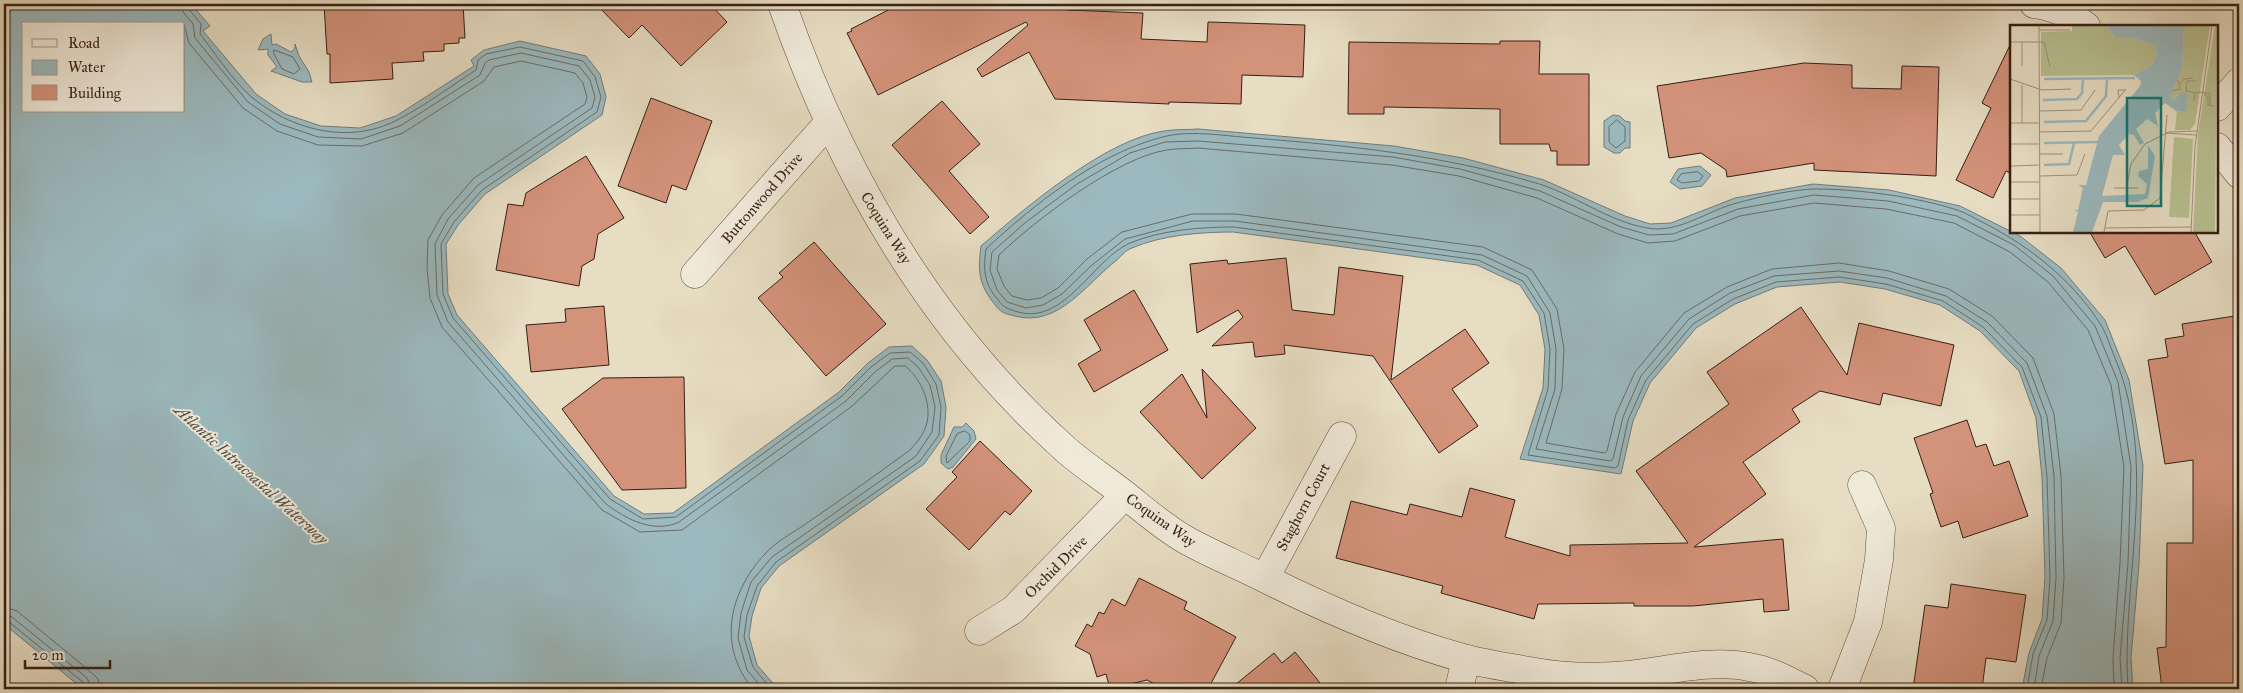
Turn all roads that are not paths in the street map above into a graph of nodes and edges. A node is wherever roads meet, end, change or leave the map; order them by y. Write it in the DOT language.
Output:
graph roads {
  1 [pos="782,4"];
  2 [pos="2034,4"];
  3 [pos="2085,25"];
  4 [pos="2239,82"];
  5 [pos="2218,106"];
  6 [pos="829,122"];
  7 [pos="2218,147"];
  8 [pos="2239,174"];
  9 [pos="696,274"];
  10 [pos="1342,436"];
  11 [pos="1862,485"];
  12 [pos="1125,495"];
  13 [pos="1265,578"];
  14 [pos="980,631"];
  15 [pos="1466,659"];
  16 [pos="1458,689"];
  17 [pos="1805,689"];
  18 [pos="1842,689"];
  1 -- 6 [label="street, Coquina Way"];
  2 -- 3 [label="street"];
  4 -- 5 [label="street"];
  6 -- 9 [label="street, Buttonwood Drive"];
  6 -- 12 [label="street, Coquina Way"];
  7 -- 8 [label="street"];
  10 -- 13 [label="street, Staghorn Court"];
  11 -- 18 [label="street"];
  12 -- 13 [label="street, Coquina Way"];
  12 -- 14 [label="street, Orchid Drive"];
  13 -- 15 [label="street, Coquina Way"];
  15 -- 16 [label="street"];
  15 -- 17 [label="street, Coquina Way"];
}
